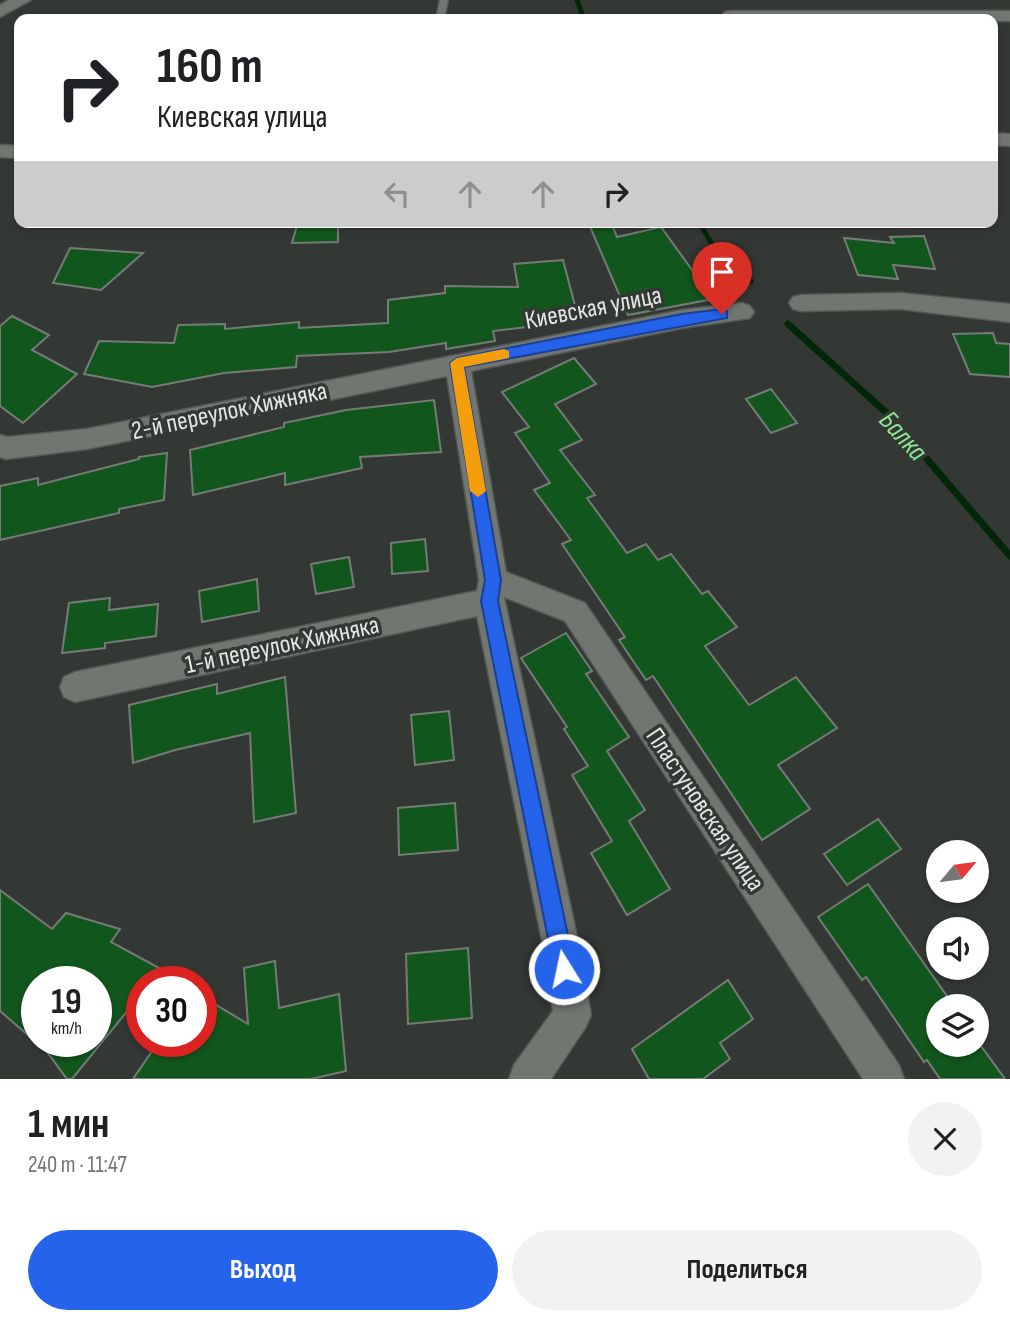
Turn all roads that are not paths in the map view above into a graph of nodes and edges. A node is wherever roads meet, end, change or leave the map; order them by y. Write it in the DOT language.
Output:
graph roads {
  1 [pos="22,0"];
  2 [pos="1007,0"];
  3 [pos="1010,10"];
  4 [pos="0,12"];
  5 [pos="801,303"];
  6 [pos="742,312"];
  7 [pos="1010,313"];
  8 [pos="457,363"];
  9 [pos="0,445"];
  10 [pos="491,590"];
  11 [pos="75,687"];
  12 [pos="528,1079"];
  13 [pos="885,1079"];
  1 -- 4 [label="street"];
  2 -- 3 [label="street"];
  5 -- 7 [label="street"];
  6 -- 8 [label="street, Киевская улица"];
  8 -- 9 [label="street, 2-й переулок Хижняка"];
  8 -- 10 [label="street"];
  10 -- 11 [label="street, 1-й переулок Хижняка"];
  10 -- 12 [label="street"];
  10 -- 13 [label="street, Пластуновская улица"];
}
